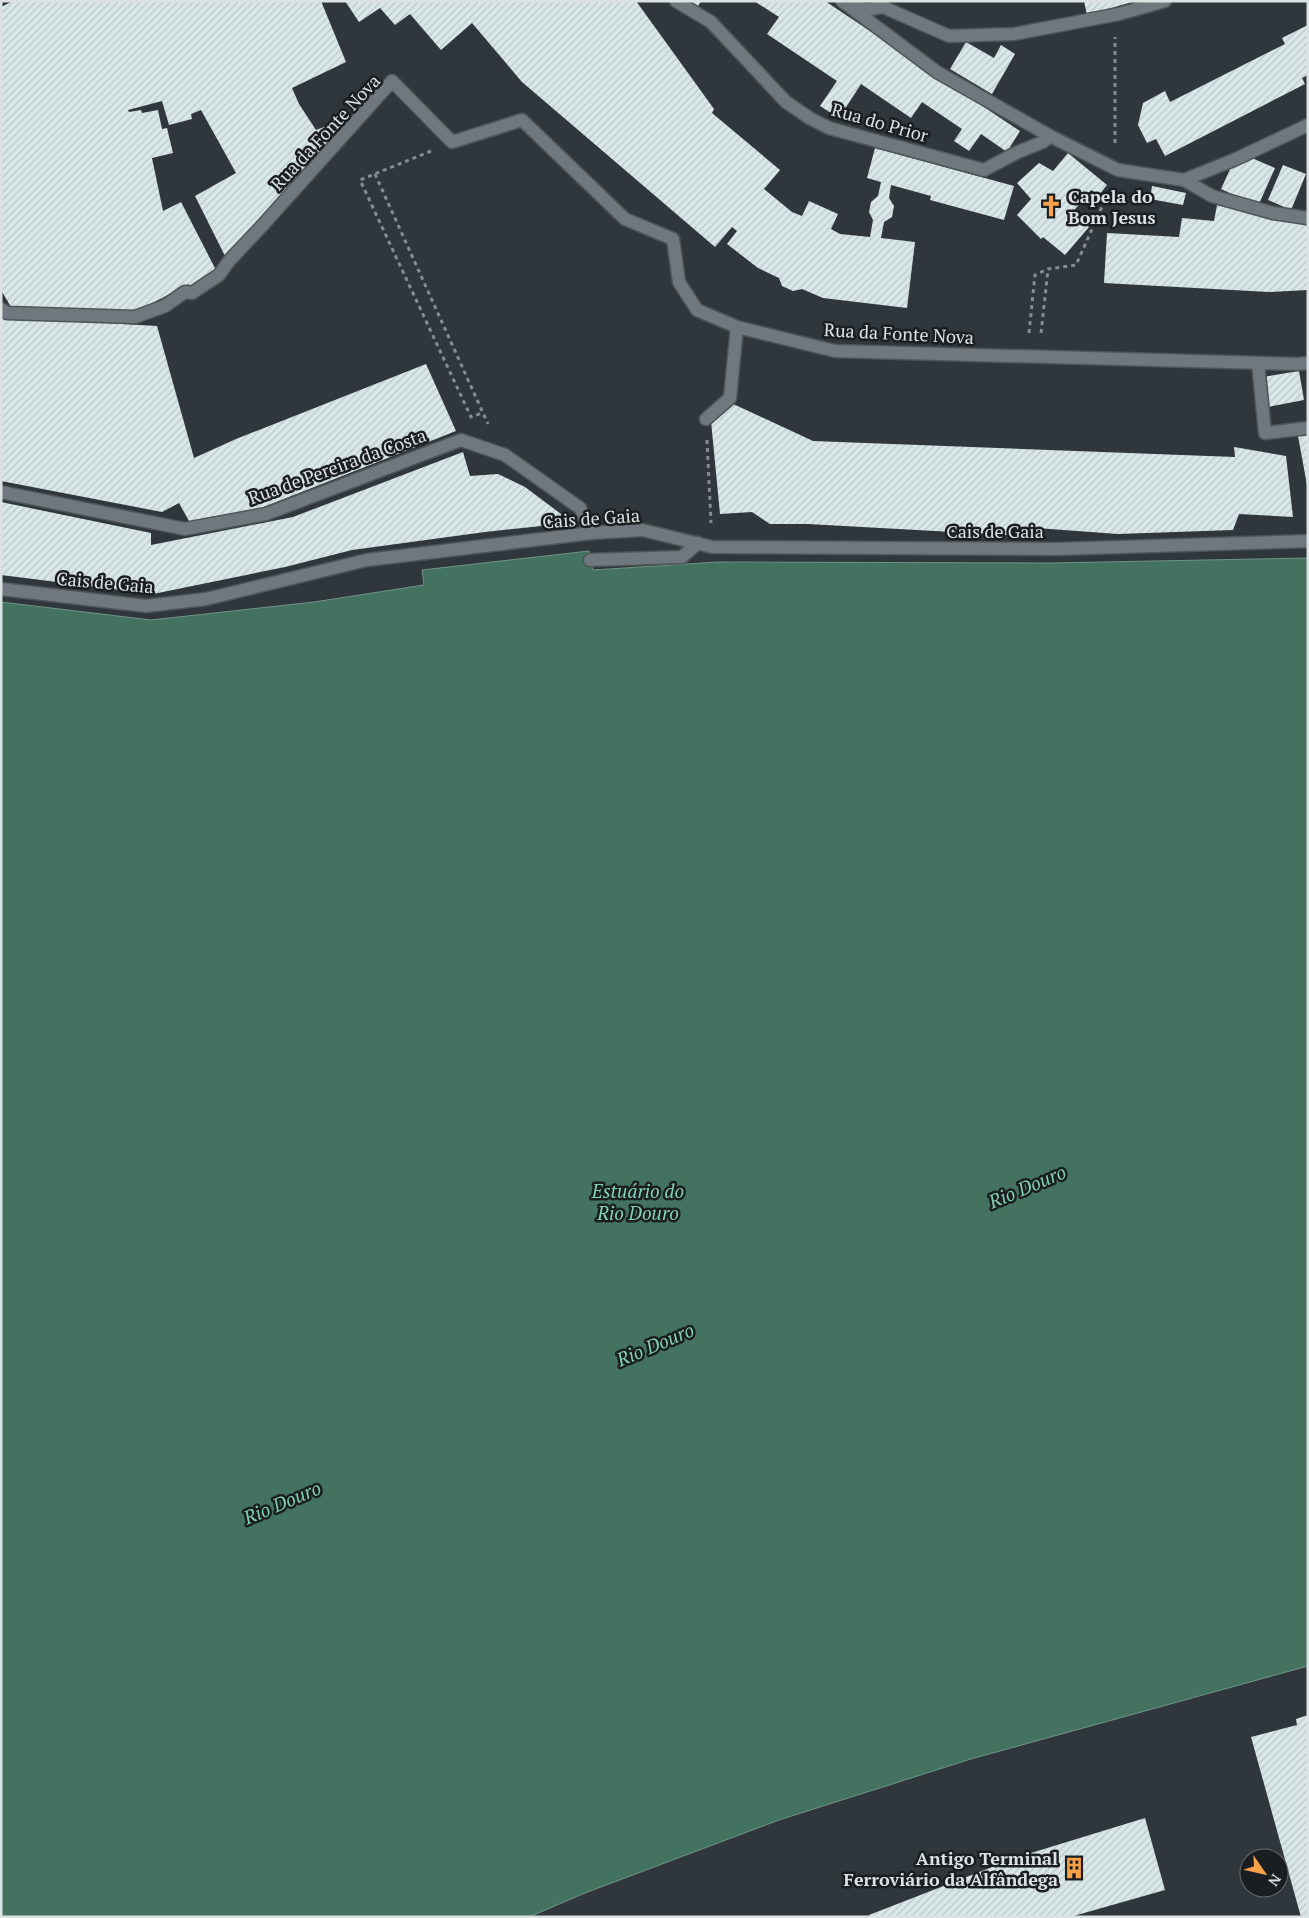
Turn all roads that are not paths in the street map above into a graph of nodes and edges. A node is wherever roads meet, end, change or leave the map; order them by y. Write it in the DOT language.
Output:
graph roads {
  1 [pos="676,1"];
  2 [pos="842,1"];
  3 [pos="1165,1"];
  4 [pos="858,6"];
  5 [pos="1308,125"];
  6 [pos="1050,136"];
  7 [pos="1184,180"];
  8 [pos="1308,218"];
  9 [pos="1,309"];
  10 [pos="737,327"];
  11 [pos="1258,363"];
  12 [pos="1308,363"];
  13 [pos="706,419"];
  14 [pos="1308,428"];
  15 [pos="1,492"];
  16 [pos="592,534"];
  17 [pos="1308,541"];
  18 [pos="698,543"];
  19 [pos="590,560"];
  20 [pos="1,589"];
  1 -- 6 [label="street, Rua do Prior"];
  2 -- 4 [label="street"];
  3 -- 4 [label="street"];
  4 -- 6 [label="street"];
  5 -- 7 [label="street"];
  6 -- 7 [label="street"];
  7 -- 8 [label="street"];
  9 -- 10 [label="street, Rua da Fonte Nova"];
  10 -- 11 [label="street, Rua da Fonte Nova"];
  10 -- 13 [label="street"];
  11 -- 12 [label="street, Rua da Fonte Nova"];
  11 -- 14 [label="street"];
  15 -- 16 [label="street, Rua de Pereira da Costa"];
  16 -- 18 [label="street, Cais de Gaia"];
  16 -- 20 [label="street, Cais de Gaia"];
  17 -- 18 [label="street, Cais de Gaia"];
  18 -- 19 [label="street"];
}
